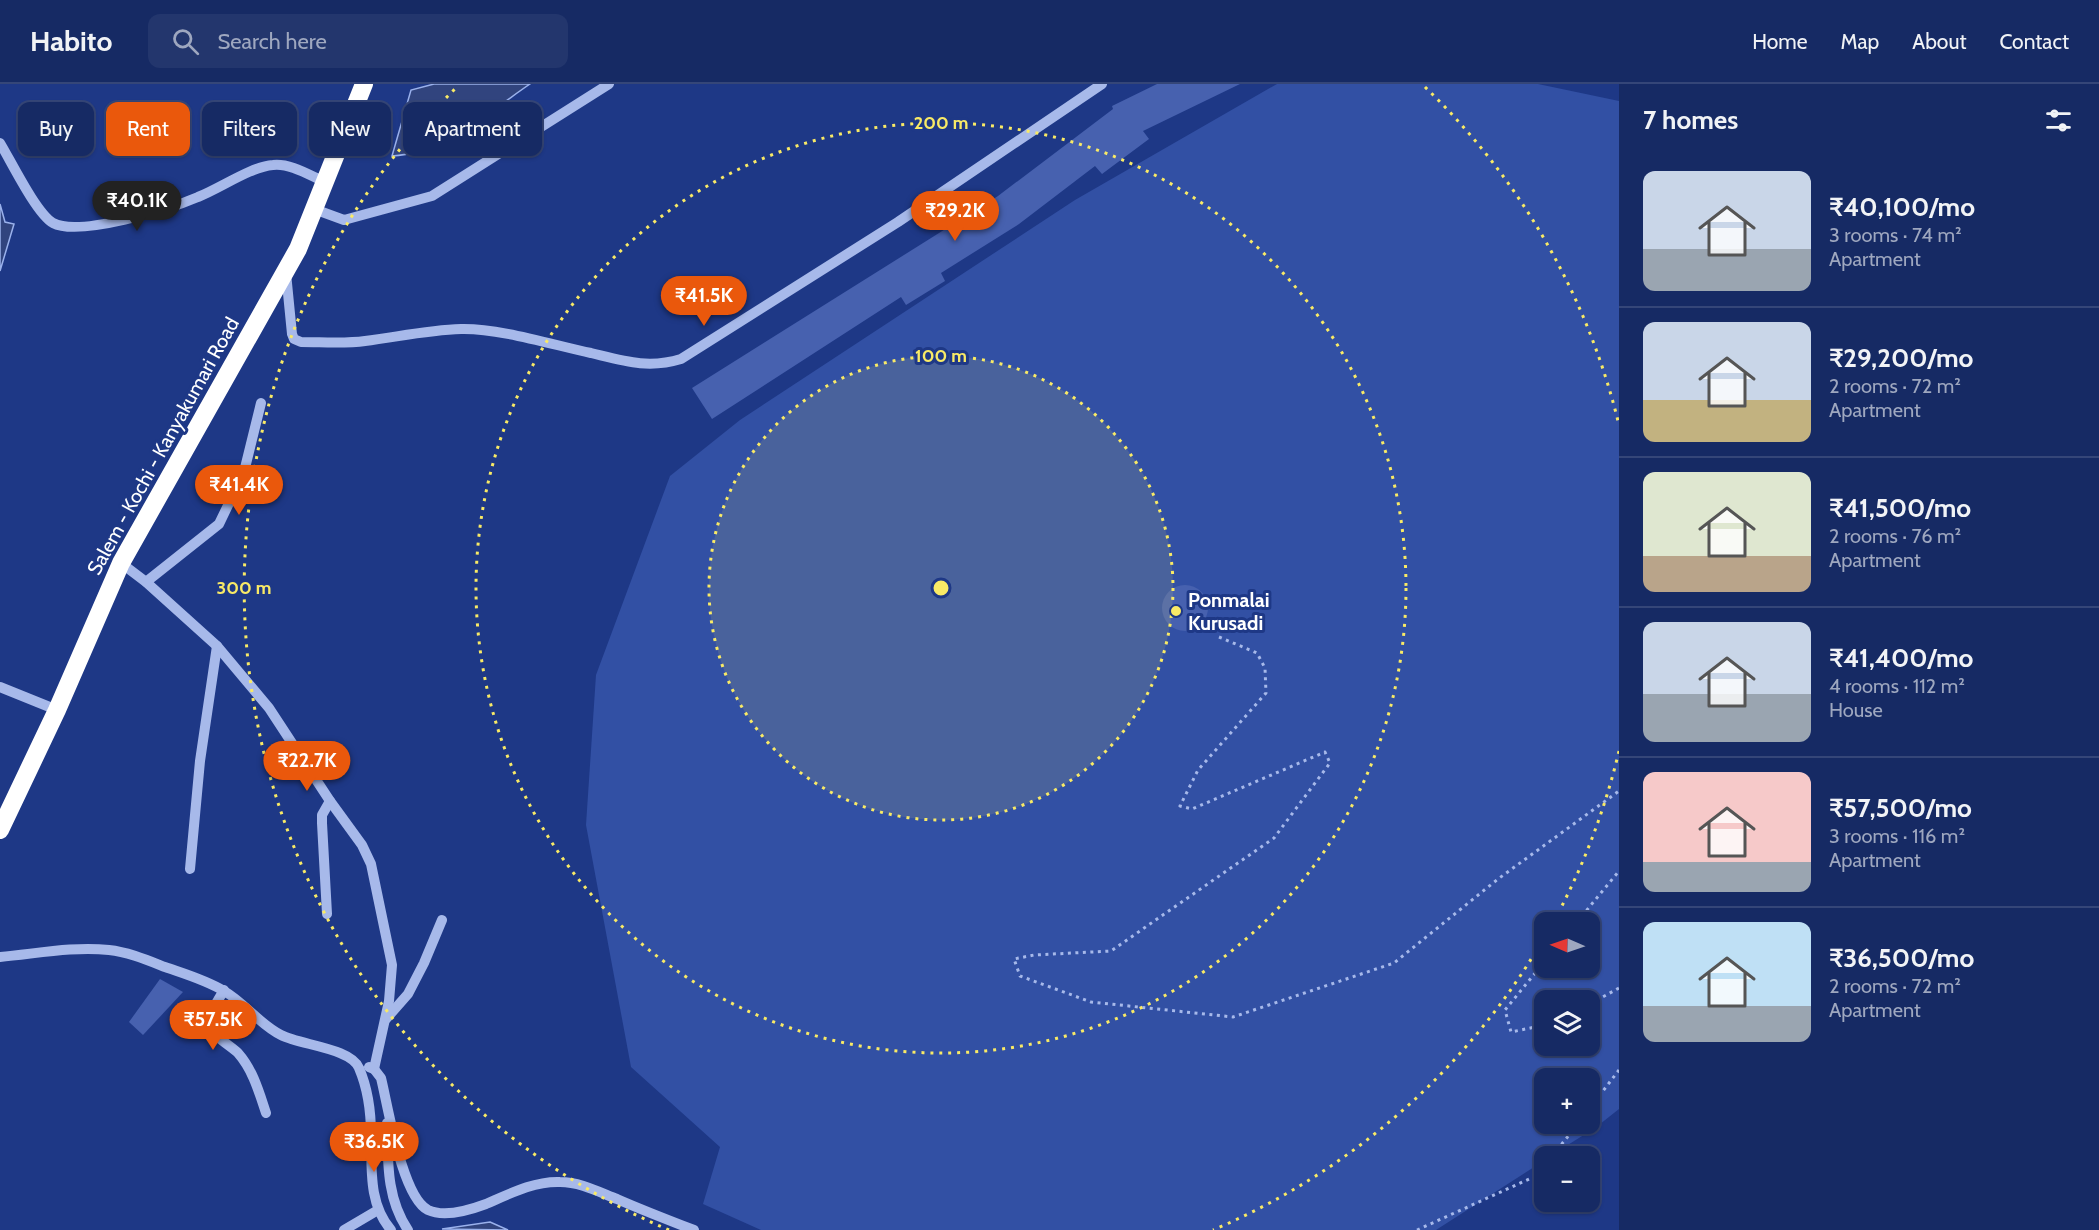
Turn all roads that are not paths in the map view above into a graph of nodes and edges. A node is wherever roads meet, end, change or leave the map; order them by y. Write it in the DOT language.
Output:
graph roads {
  1 [pos="364,84"];
  2 [pos="609,84"];
  3 [pos="1102,84"];
  4 [pos="0,143"];
  5 [pos="325,182"];
  6 [pos="314,209"];
  7 [pos="286,271"];
  8 [pos="261,403"];
  9 [pos="121,563"];
  10 [pos="146,582"];
  11 [pos="217,646"];
  12 [pos="0,687"];
  13 [pos="57,710"];
  14 [pos="330,801"];
  15 [pos="0,830"];
  16 [pos="190,868"];
  17 [pos="327,914"];
  18 [pos="442,920"];
  19 [pos="0,957"];
  20 [pos="224,990"];
  21 [pos="384,1021"];
  22 [pos="358,1064"];
  23 [pos="374,1069"];
  24 [pos="387,1102"];
  25 [pos="266,1113"];
  26 [pos="378,1210"];
  27 [pos="344,1230"];
  28 [pos="391,1230"];
  29 [pos="408,1230"];
  30 [pos="694,1230"];
  1 -- 5 [label="highway, Salem - Kochi - Kanyakumari Road"];
  2 -- 6 [label="street"];
  3 -- 7 [label="street"];
  4 -- 5 [label="street"];
  5 -- 6 [label="highway, Salem - Kochi - Kanyakumari Road"];
  6 -- 7 [label="highway, Salem - Kochi - Kanyakumari Road"];
  7 -- 9 [label="highway, Salem - Kochi - Kanyakumari Road"];
  8 -- 10 [label="street"];
  9 -- 10 [label="street"];
  9 -- 13 [label="highway, Salem - Kochi - Kanyakumari Road"];
  10 -- 11 [label="street"];
  11 -- 14 [label="street"];
  11 -- 16 [label="street"];
  12 -- 13 [label="street"];
  13 -- 15 [label="highway, Salem - Kochi - Kanyakumari Road"];
  14 -- 17 [label="street"];
  14 -- 21 [label="street"];
  18 -- 21 [label="street"];
  19 -- 20 [label="street"];
  20 -- 22 [label="street"];
  20 -- 25 [label="street"];
  21 -- 23 [label="street"];
  22 -- 23 [label="street"];
  22 -- 26 [label="street"];
  23 -- 24 [label="street"];
  24 -- 29 [label="street"];
  24 -- 30 [label="street"];
  26 -- 27 [label="street"];
  26 -- 28 [label="street"];
}
